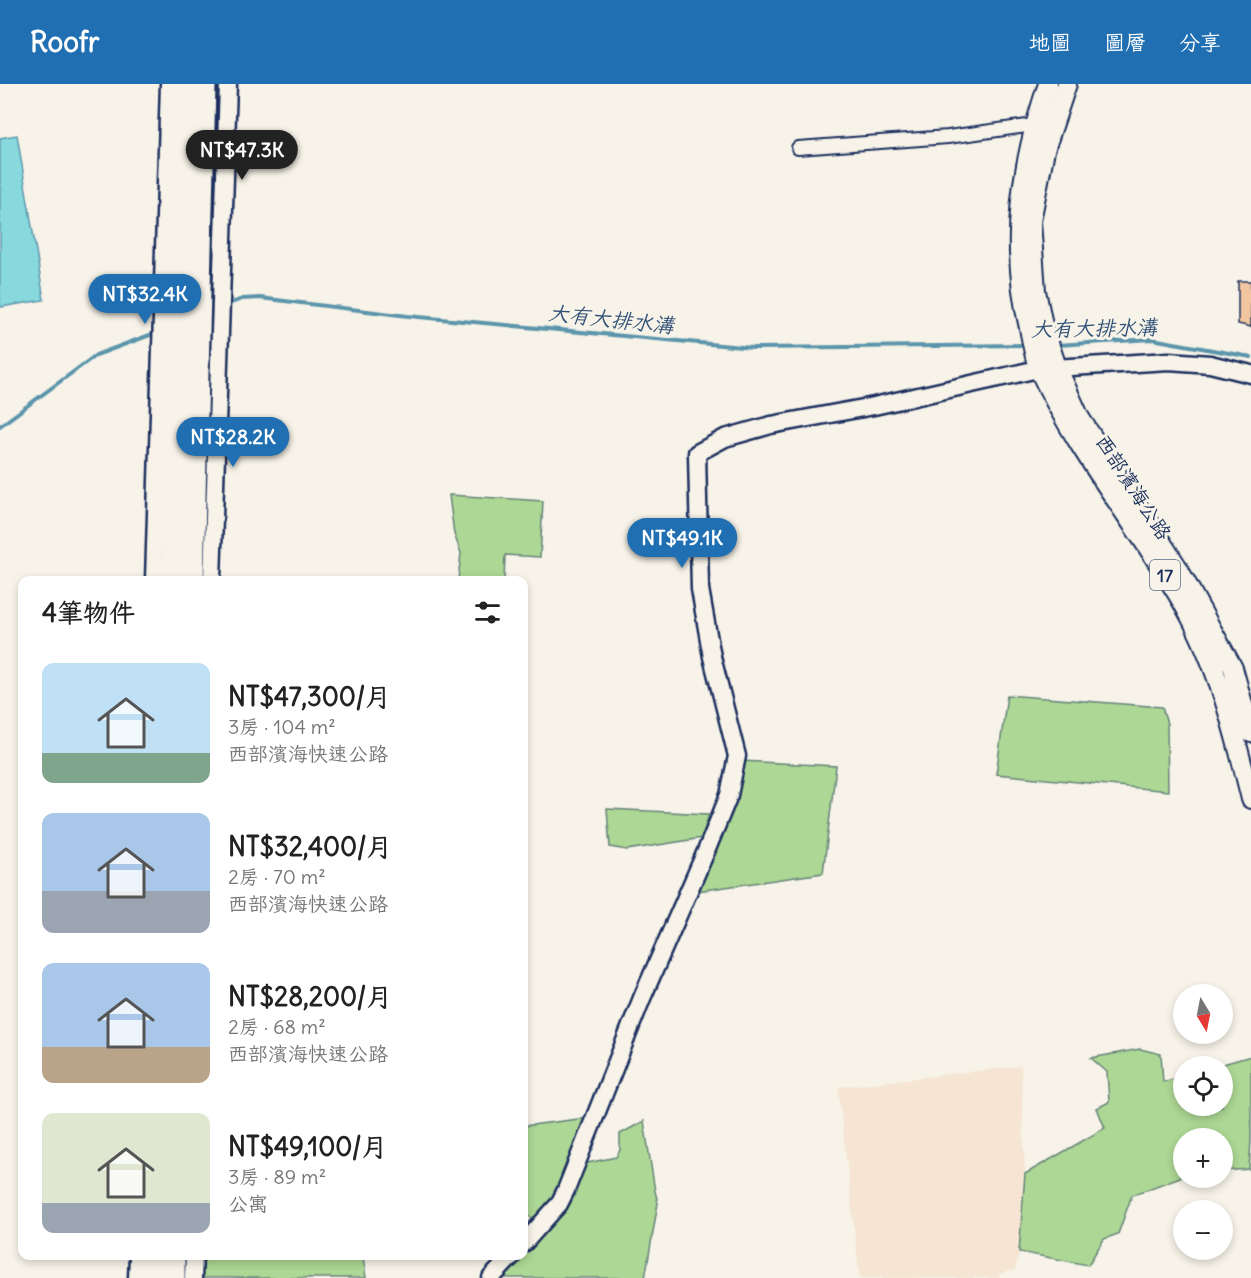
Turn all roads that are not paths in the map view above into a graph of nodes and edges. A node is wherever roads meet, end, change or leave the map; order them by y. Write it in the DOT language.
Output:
graph roads {
  1 [pos="169,84"];
  2 [pos="185,84"];
  3 [pos="205,84"];
  4 [pos="228,84"];
  5 [pos="1048,84"];
  6 [pos="1067,84"];
  7 [pos="1034,125"];
  8 [pos="798,148"];
  9 [pos="1036,326"];
  10 [pos="1057,367"];
  11 [pos="1038,369"];
  12 [pos="1251,374"];
  13 [pos="154,576"];
  14 [pos="172,576"];
  15 [pos="193,576"];
  16 [pos="212,576"];
  17 [pos="1251,733"];
  18 [pos="1251,799"];
  19 [pos="528,1239"];
  20 [pos="138,1260"];
  21 [pos="153,1260"];
  22 [pos="174,1260"];
  23 [pos="194,1260"];
  24 [pos="508,1260"];
  25 [pos="137,1278"];
  26 [pos="153,1278"];
  27 [pos="174,1278"];
  28 [pos="193,1278"];
  29 [pos="491,1278"];
  1 -- 13 [label="street"];
  2 -- 14 [label="highway"];
  3 -- 15 [label="highway"];
  4 -- 16 [label="street"];
  5 -- 7 [label="main road, 17"];
  6 -- 9 [label="main road, 17"];
  7 -- 8 [label="street"];
  7 -- 9 [label="main road, 17"];
  9 -- 10 [label="main road, 17"];
  9 -- 11 [label="main road, 17"];
  10 -- 11 [label="street"];
  10 -- 12 [label="street"];
  10 -- 17 [label="main road, 西部濱海公路 / 17"];
  11 -- 18 [label="main road, 西部濱海公路 / 17"];
  11 -- 19 [label="street"];
  20 -- 25 [label="street"];
  21 -- 26 [label="highway"];
  22 -- 27 [label="highway"];
  23 -- 28 [label="street"];
  24 -- 29 [label="street"];
}
